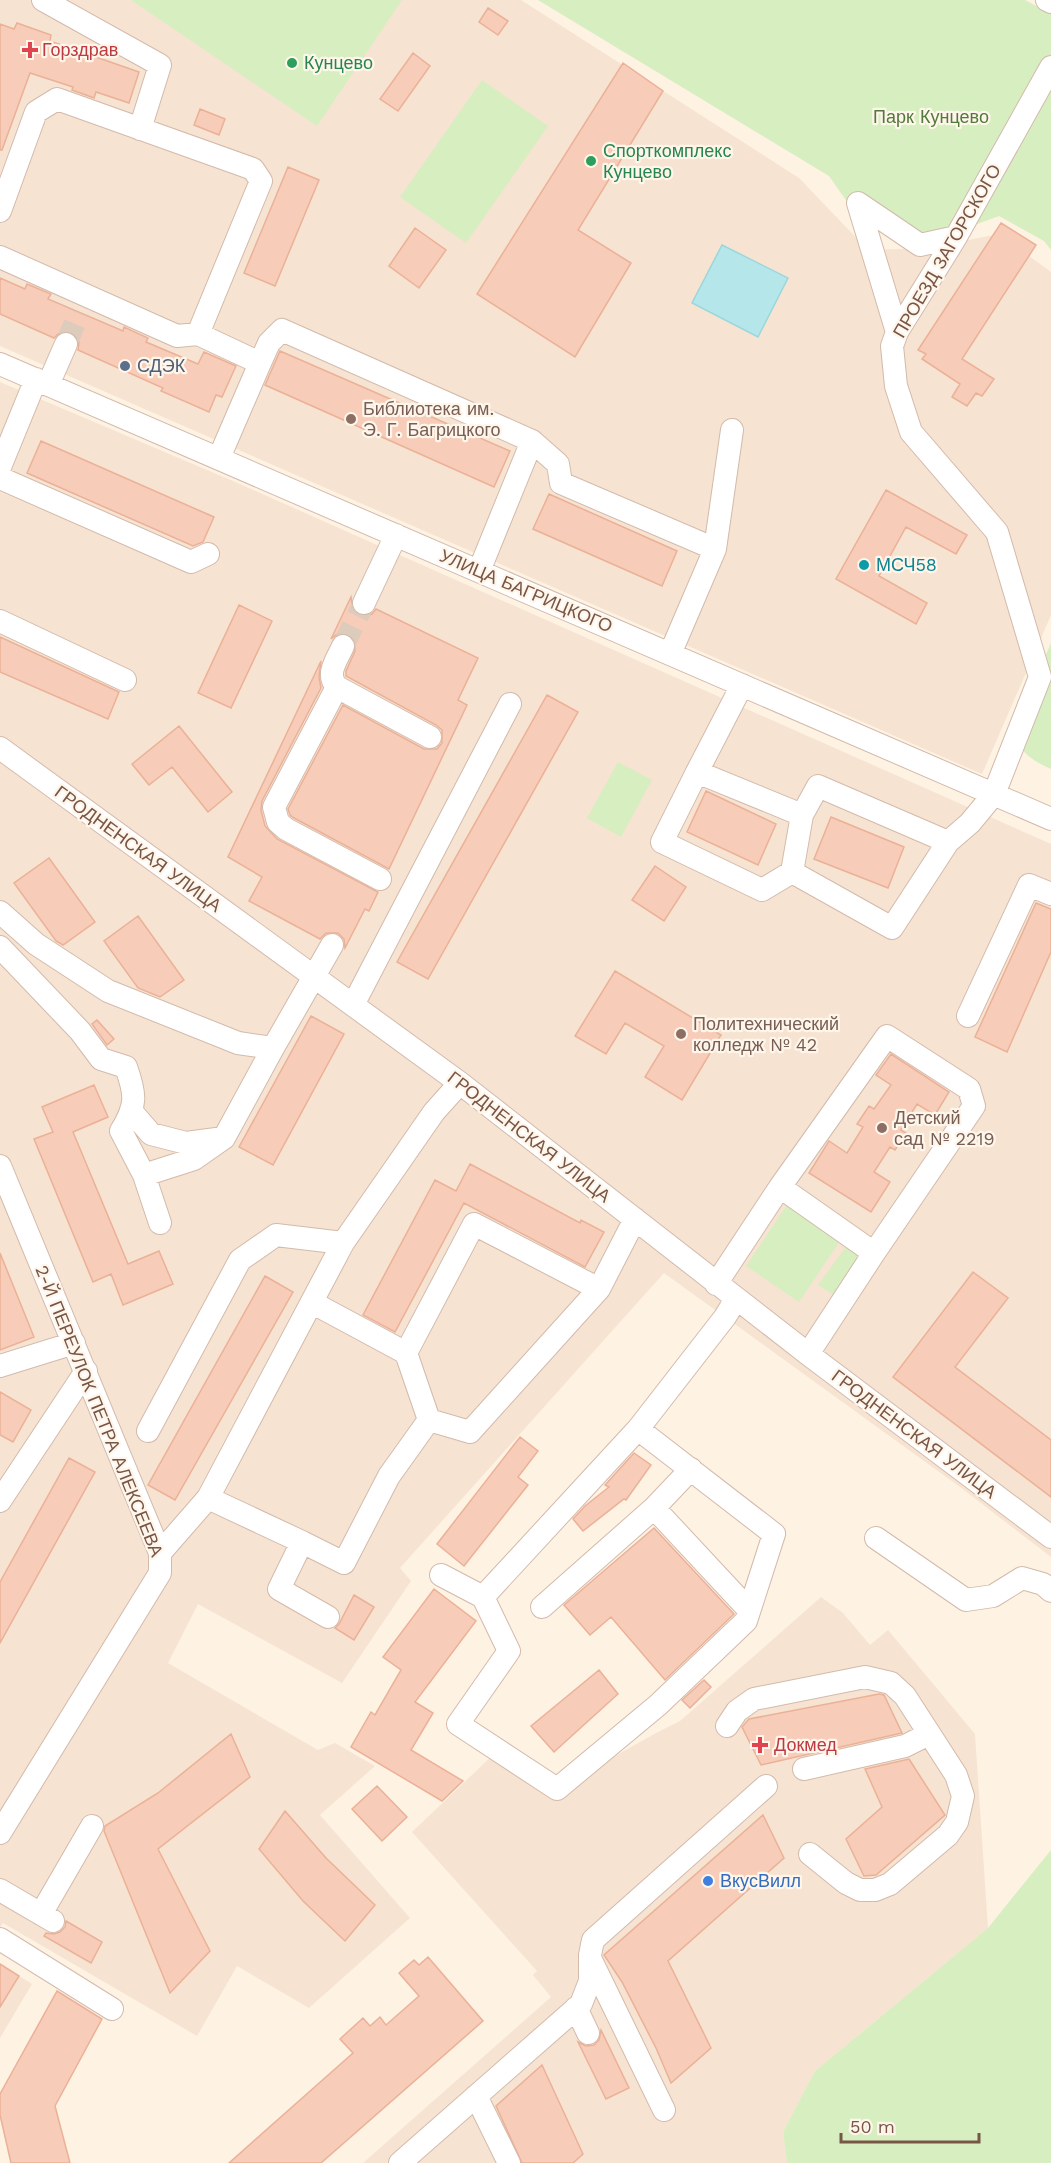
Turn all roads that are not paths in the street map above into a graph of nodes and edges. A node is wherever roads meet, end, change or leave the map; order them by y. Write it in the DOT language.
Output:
graph roads {
  1 [pos="42,0"];
  2 [pos="1047,0"];
  3 [pos="1051,3"];
  4 [pos="1051,67"];
  5 [pos="140,129"];
  6 [pos="8,164"];
  7 [pos="0,211"];
  8 [pos="956,237"];
  9 [pos="0,257"];
  10 [pos="897,332"];
  11 [pos="198,334"];
  12 [pos="66,344"];
  13 [pos="260,363"];
  14 [pos="0,364"];
  15 [pos="42,382"];
  16 [pos="732,430"];
  17 [pos="532,441"];
  18 [pos="219,458"];
  19 [pos="0,467"];
  20 [pos="0,478"];
  21 [pos="396,535"];
  22 [pos="715,549"];
  23 [pos="208,554"];
  24 [pos="480,571"];
  25 [pos="364,603"];
  26 [pos="0,621"];
  27 [pos="343,646"];
  28 [pos="670,654"];
  29 [pos="125,680"];
  30 [pos="741,685"];
  31 [pos="337,687"];
  32 [pos="510,704"];
  33 [pos="430,737"];
  34 [pos="0,748"];
  35 [pos="697,772"];
  36 [pos="994,794"];
  37 [pos="802,815"];
  38 [pos="1051,819"];
  39 [pos="948,842"];
  40 [pos="792,872"];
  41 [pos="380,879"];
  42 [pos="1051,894"];
  43 [pos="0,912"];
  44 [pos="332,945"];
  45 [pos="0,946"];
  46 [pos="314,976"];
  47 [pos="353,1005"];
  48 [pos="968,1016"];
  49 [pos="273,1048"];
  50 [pos="460,1083"];
  51 [pos="132,1112"];
  52 [pos="224,1138"];
  53 [pos="2,1174"];
  54 [pos="144,1175"];
  55 [pos="780,1187"];
  56 [pos="635,1219"];
  57 [pos="160,1223"];
  58 [pos="343,1243"];
  59 [pos="874,1253"];
  60 [pos="716,1284"];
  61 [pos="598,1289"];
  62 [pos="736,1299"];
  63 [pos="313,1303"];
  64 [pos="74,1343"];
  65 [pos="406,1353"];
  66 [pos="808,1354"];
  67 [pos="0,1366"];
  68 [pos="86,1371"];
  69 [pos="429,1420"];
  70 [pos="638,1429"];
  71 [pos="148,1431"];
  72 [pos="691,1469"];
  73 [pos="208,1498"];
  74 [pos="0,1501"];
  75 [pos="654,1508"];
  76 [pos="1051,1537"];
  77 [pos="876,1538"];
  78 [pos="302,1542"];
  79 [pos="160,1553"];
  80 [pos="441,1575"];
  81 [pos="1051,1591"];
  82 [pos="483,1597"];
  83 [pos="542,1607"];
  84 [pos="749,1610"];
  85 [pos="328,1617"];
  86 [pos="727,1726"];
  87 [pos="929,1734"];
  88 [pos="804,1769"];
  89 [pos="766,1786"];
  90 [pos="92,1826"];
  91 [pos="0,1833"];
  92 [pos="810,1854"];
  93 [pos="0,1890"];
  94 [pos="0,1939"];
  95 [pos="590,1959"];
  96 [pos="576,2008"];
  97 [pos="112,2009"];
  98 [pos="588,2033"];
  99 [pos="476,2096"];
  100 [pos="664,2110"];
  101 [pos="406,2161"];
  102 [pos="508,2163"];
  1 -- 5 [label="street"];
  2 -- 3 [label="street"];
  4 -- 8 [label="street, ПРОЕЗД ЗАГОРСКОГО"];
  5 -- 6 [label="street"];
  5 -- 11 [label="street"];
  6 -- 7 [label="street"];
  8 -- 10 [label="street, ПРОЕЗД ЗАГОРСКОГО"];
  8 -- 10 [label="street"];
  9 -- 11 [label="street"];
  10 -- 36 [label="street, ПРОЕЗД ЗАГОРСКОГО"];
  11 -- 13 [label="street"];
  12 -- 15 [label="street"];
  13 -- 17 [label="street"];
  13 -- 18 [label="street"];
  14 -- 15 [label="street, УЛИЦА БАГРИЦКОГО"];
  15 -- 18 [label="street, УЛИЦА БАГРИЦКОГО"];
  15 -- 19 [label="street"];
  16 -- 22 [label="street"];
  17 -- 22 [label="street"];
  17 -- 24 [label="street"];
  18 -- 21 [label="street, УЛИЦА БАГРИЦКОГО"];
  20 -- 23 [label="street"];
  21 -- 24 [label="street, УЛИЦА БАГРИЦКОГО"];
  21 -- 25 [label="street"];
  22 -- 28 [label="street"];
  24 -- 28 [label="street, УЛИЦА БАГРИЦКОГО"];
  26 -- 29 [label="street"];
  27 -- 31 [label="street"];
  28 -- 30 [label="street, УЛИЦА БАГРИЦКОГО"];
  30 -- 35 [label="street"];
  30 -- 36 [label="street, УЛИЦА БАГРИЦКОГО"];
  31 -- 33 [label="street"];
  31 -- 41 [label="street"];
  32 -- 47 [label="street"];
  34 -- 46 [label="street, ГРОДНЕНСКАЯ УЛИЦА"];
  35 -- 37 [label="street"];
  35 -- 40 [label="street"];
  36 -- 38 [label="street, УЛИЦА БАГРИЦКОГО"];
  36 -- 39 [label="street, ПРОЕЗД ЗАГОРСКОГО"];
  37 -- 39 [label="street"];
  37 -- 40 [label="street"];
  39 -- 40 [label="street, ПРОЕЗД ЗАГОРСКОГО"];
  42 -- 48 [label="street"];
  43 -- 49 [label="street"];
  44 -- 46 [label="street"];
  45 -- 51 [label="street"];
  46 -- 47 [label="street, ГРОДНЕНСКАЯ УЛИЦА"];
  46 -- 49 [label="street"];
  47 -- 50 [label="street, ГРОДНЕНСКАЯ УЛИЦА"];
  49 -- 52 [label="street"];
  50 -- 56 [label="street, ГРОДНЕНСКАЯ УЛИЦА"];
  50 -- 58 [label="street"];
  51 -- 52 [label="street"];
  51 -- 54 [label="street"];
  52 -- 54 [label="street"];
  53 -- 64 [label="street, 2-Й ПЕРЕУЛОК ПЕТРА АЛЕКСЕЕВА"];
  54 -- 57 [label="street"];
  55 -- 59 [label="street"];
  55 -- 59 [label="street"];
  55 -- 60 [label="street"];
  56 -- 60 [label="street, ГРОДНЕНСКАЯ УЛИЦА"];
  56 -- 61 [label="street"];
  58 -- 63 [label="street"];
  58 -- 71 [label="street"];
  59 -- 66 [label="street"];
  60 -- 62 [label="street, ГРОДНЕНСКАЯ УЛИЦА"];
  61 -- 65 [label="street"];
  61 -- 69 [label="street"];
  62 -- 66 [label="street, ГРОДНЕНСКАЯ УЛИЦА"];
  62 -- 70 [label="street"];
  63 -- 65 [label="street"];
  63 -- 73 [label="street"];
  64 -- 67 [label="street"];
  64 -- 68 [label="street, 2-Й ПЕРЕУЛОК ПЕТРА АЛЕКСЕЕВА"];
  65 -- 69 [label="street"];
  66 -- 76 [label="street, ГРОДНЕНСКАЯ УЛИЦА"];
  68 -- 74 [label="street"];
  68 -- 79 [label="street, 2-Й ПЕРЕУЛОК ПЕТРА АЛЕКСЕЕВА"];
  69 -- 78 [label="street"];
  70 -- 72 [label="street"];
  70 -- 82 [label="street"];
  72 -- 75 [label="street"];
  72 -- 84 [label="street"];
  73 -- 78 [label="street"];
  73 -- 79 [label="street"];
  75 -- 83 [label="street"];
  75 -- 84 [label="street"];
  77 -- 81 [label="street"];
  78 -- 85 [label="street"];
  79 -- 91 [label="street, 2-Й ПЕРЕУЛОК ПЕТРА АЛЕКСЕЕВА"];
  80 -- 82 [label="street"];
  82 -- 84 [label="street"];
  86 -- 87 [label="street"];
  87 -- 88 [label="street"];
  87 -- 92 [label="street"];
  89 -- 95 [label="street"];
  90 -- 93 [label="street"];
  94 -- 97 [label="street"];
  95 -- 96 [label="street"];
  95 -- 100 [label="street"];
  96 -- 98 [label="street"];
  96 -- 99 [label="street"];
  99 -- 101 [label="street"];
  99 -- 102 [label="street"];
}
